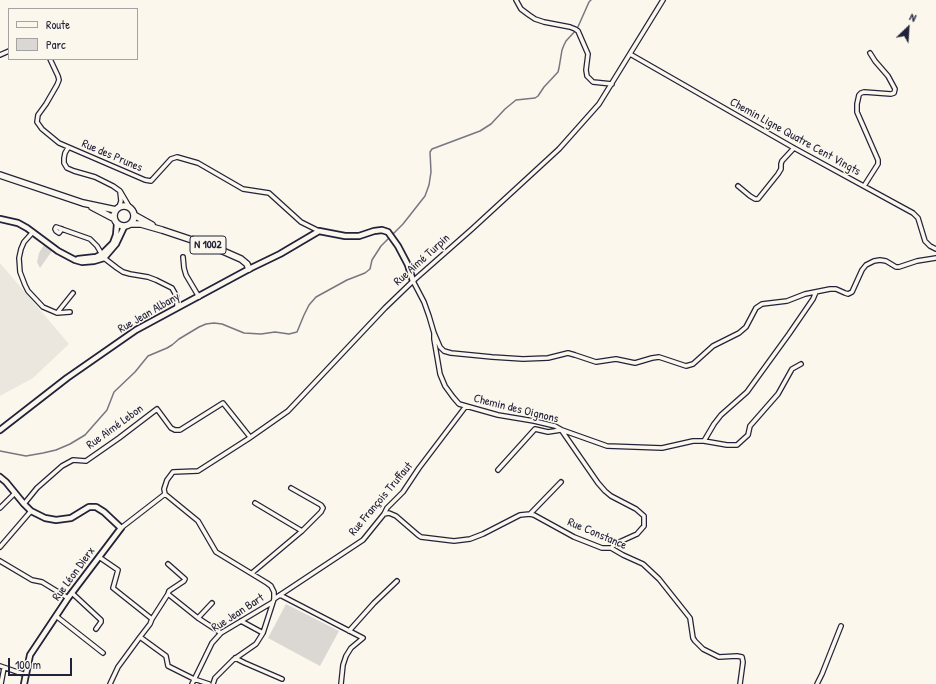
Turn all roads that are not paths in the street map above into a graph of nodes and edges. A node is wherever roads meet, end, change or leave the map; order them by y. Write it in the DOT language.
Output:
graph roads {
  1 [pos="516,0"];
  2 [pos="663,0"];
  3 [pos="870,53"];
  4 [pos="630,54"];
  5 [pos="50,60"];
  6 [pos="612,84"];
  7 [pos="68,148"];
  8 [pos="794,148"];
  9 [pos="0,175"];
  10 [pos="738,186"];
  11 [pos="864,186"];
  12 [pos="120,191"];
  13 [pos="83,203"];
  14 [pos="117,208"];
  15 [pos="130,208"];
  16 [pos="134,215"];
  17 [pos="114,218"];
  18 [pos="0,219"];
  19 [pos="117,224"];
  20 [pos="131,224"];
  21 [pos="124,227"];
  22 [pos="62,229"];
  23 [pos="162,230"];
  24 [pos="33,232"];
  25 [pos="319,232"];
  26 [pos="936,249"];
  27 [pos="103,256"];
  28 [pos="183,257"];
  29 [pos="936,258"];
  30 [pos="249,269"];
  31 [pos="413,281"];
  32 [pos="816,292"];
  33 [pos="73,293"];
  34 [pos="199,297"];
  35 [pos="177,307"];
  36 [pos="70,312"];
  37 [pos="57,313"];
  38 [pos="434,333"];
  39 [pos="801,364"];
  40 [pos="466,406"];
  41 [pos="0,430"];
  42 [pos="562,430"];
  43 [pos="250,437"];
  44 [pos="704,441"];
  45 [pos="498,470"];
  46 [pos="0,477"];
  47 [pos="561,482"];
  48 [pos="291,488"];
  49 [pos="15,493"];
  50 [pos="166,494"];
  51 [pos="255,503"];
  52 [pos="24,504"];
  53 [pos="0,508"];
  54 [pos="31,511"];
  55 [pos="384,514"];
  56 [pos="530,514"];
  57 [pos="121,528"];
  58 [pos="302,531"];
  59 [pos="0,547"];
  60 [pos="611,548"];
  61 [pos="99,557"];
  62 [pos="0,561"];
  63 [pos="168,564"];
  64 [pos="252,573"];
  65 [pos="397,581"];
  66 [pos="72,593"];
  67 [pos="168,594"];
  68 [pos="280,595"];
  69 [pos="68,598"];
  70 [pos="274,601"];
  71 [pos="212,602"];
  72 [pos="56,616"];
  73 [pos="198,618"];
  74 [pos="152,619"];
  75 [pos="241,621"];
  76 [pos="841,626"];
  77 [pos="96,629"];
  78 [pos="349,631"];
  79 [pos="221,633"];
  80 [pos="263,633"];
  81 [pos="140,637"];
  82 [pos="103,653"];
  83 [pos="235,658"];
  84 [pos="2,667"];
  85 [pos="26,675"];
  86 [pos="194,679"];
  87 [pos="282,679"];
  88 [pos="1,684"];
  89 [pos="24,684"];
  90 [pos="110,684"];
  91 [pos="192,684"];
  92 [pos="209,684"];
  93 [pos="213,684"];
  94 [pos="341,684"];
  95 [pos="740,684"];
  96 [pos="817,684"];
  1 -- 6 [label="street"];
  2 -- 4 [label="street, Rue Aimé Turpin"];
  3 -- 11 [label="street"];
  4 -- 6 [label="street, Rue Aimé Turpin"];
  4 -- 8 [label="street, Chemin Ligne Quatre Cent Vingts"];
  5 -- 7 [label="street, Rue des Prunes"];
  6 -- 31 [label="street, Rue Aimé Turpin"];
  7 -- 12 [label="street"];
  7 -- 25 [label="street, Rue des Prunes"];
  8 -- 10 [label="street"];
  8 -- 11 [label="street, Chemin Ligne Quatre Cent Vingts"];
  9 -- 13 [label="main road"];
  11 -- 26 [label="street, Chemin Ligne Quatre Cent Vingts"];
  12 -- 14 [label="street"];
  12 -- 15 [label="street"];
  13 -- 14 [label="main road"];
  13 -- 17 [label="main road"];
  14 -- 15 [label="main road"];
  14 -- 17 [label="main road"];
  15 -- 16 [label="main road"];
  16 -- 20 [label="main road"];
  16 -- 23 [label="main road, N 1002"];
  17 -- 19 [label="main road"];
  18 -- 24 [label="street"];
  19 -- 21 [label="main road"];
  19 -- 27 [label="street"];
  20 -- 21 [label="main road"];
  20 -- 23 [label="main road, N 1002"];
  21 -- 27 [label="street"];
  22 -- 27 [label="street"];
  23 -- 30 [label="main road, N 1002"];
  24 -- 27 [label="street"];
  24 -- 37 [label="street"];
  25 -- 30 [label="street, Rue Jean Albany"];
  25 -- 31 [label="street, Rue des Prunes"];
  27 -- 35 [label="street"];
  28 -- 34 [label="street"];
  29 -- 32 [label="street"];
  30 -- 34 [label="street, Rue Jean Albany"];
  31 -- 38 [label="street, Chemin des Oignons"];
  31 -- 43 [label="street, Rue Aimé Turpin"];
  32 -- 38 [label="street"];
  32 -- 44 [label="street"];
  33 -- 37 [label="street"];
  34 -- 35 [label="street, Rue Jean Albany"];
  35 -- 41 [label="street, Rue Jean Albany"];
  36 -- 37 [label="street"];
  38 -- 40 [label="street, Chemin des Oignons"];
  39 -- 44 [label="street, Chemin des Oignons"];
  40 -- 42 [label="street, Chemin des Oignons"];
  40 -- 55 [label="street, Rue François Truffaut"];
  42 -- 44 [label="street, Chemin des Oignons"];
  42 -- 45 [label="street"];
  42 -- 60 [label="street"];
  43 -- 50 [label="street, Rue Aimé Turpin"];
  43 -- 52 [label="street, Rue Aimé Lebon"];
  46 -- 49 [label="street"];
  47 -- 56 [label="street"];
  48 -- 58 [label="street"];
  49 -- 52 [label="street"];
  49 -- 53 [label="street"];
  50 -- 57 [label="street, Rue Léon Dierx"];
  50 -- 64 [label="street"];
  51 -- 58 [label="street"];
  52 -- 54 [label="street"];
  54 -- 57 [label="street"];
  54 -- 59 [label="street"];
  55 -- 56 [label="street"];
  55 -- 68 [label="street, Rue François Truffaut"];
  56 -- 60 [label="street, Rue Constance"];
  57 -- 61 [label="street, Rue Léon Dierx"];
  58 -- 64 [label="street"];
  60 -- 95 [label="street, Rue Constance"];
  61 -- 66 [label="street, Rue Léon Dierx"];
  61 -- 74 [label="street"];
  62 -- 69 [label="street"];
  63 -- 67 [label="street"];
  64 -- 70 [label="street"];
  65 -- 78 [label="street"];
  66 -- 69 [label="street, Rue Léon Dierx"];
  66 -- 77 [label="street"];
  67 -- 73 [label="street"];
  67 -- 74 [label="street"];
  68 -- 70 [label="street, Rue François Truffaut"];
  68 -- 78 [label="street"];
  69 -- 72 [label="street, Rue Léon Dierx"];
  70 -- 75 [label="street, Rue Jean Bart"];
  70 -- 80 [label="street"];
  71 -- 73 [label="street"];
  72 -- 82 [label="street"];
  72 -- 85 [label="street, Rue Léon Dierx"];
  73 -- 79 [label="street"];
  74 -- 81 [label="street"];
  75 -- 79 [label="street, Rue Jean Bart"];
  75 -- 80 [label="street"];
  76 -- 96 [label="street"];
  78 -- 94 [label="street"];
  79 -- 86 [label="street, Rue Jean Bart"];
  80 -- 83 [label="street"];
  81 -- 86 [label="street"];
  81 -- 90 [label="street"];
  83 -- 87 [label="street"];
  83 -- 93 [label="street"];
  84 -- 85 [label="street"];
  84 -- 88 [label="street"];
  85 -- 89 [label="street, Rue Léon Dierx"];
  86 -- 91 [label="street, Rue Jean Bart"];
  86 -- 92 [label="street"];
}
